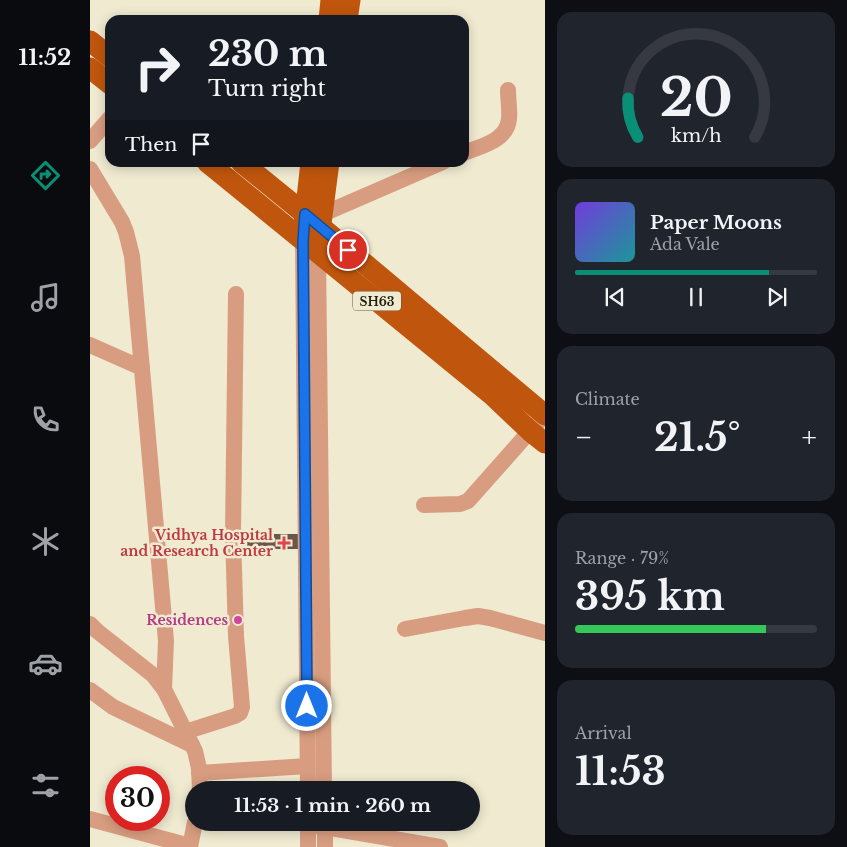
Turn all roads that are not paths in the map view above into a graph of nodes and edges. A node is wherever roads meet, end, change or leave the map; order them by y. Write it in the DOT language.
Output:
graph roads {
  1 [pos="331,0"];
  2 [pos="350,0"];
  3 [pos="330,15"];
  4 [pos="348,15"];
  5 [pos="90,41"];
  6 [pos="105,53"];
  7 [pos="90,68"];
  8 [pos="105,80"];
  9 [pos="508,90"];
  10 [pos="105,124"];
  11 [pos="90,141"];
  12 [pos="469,152"];
  13 [pos="212,167"];
  14 [pos="248,167"];
  15 [pos="311,167"];
  16 [pos="328,167"];
  17 [pos="432,167"];
  18 [pos="90,169"];
  19 [pos="316,219"];
  20 [pos="310,247"];
  21 [pos="236,294"];
  22 [pos="395,302"];
  23 [pos="90,345"];
  24 [pos="142,368"];
  25 [pos="541,426"];
  26 [pos="424,505"];
  27 [pos="90,624"];
  28 [pos="405,629"];
  29 [pos="544,633"];
  30 [pos="314,646"];
  31 [pos="90,690"];
  32 [pos="164,690"];
  33 [pos="189,738"];
  34 [pos="307,766"];
  35 [pos="199,773"];
  36 [pos="199,781"];
  37 [pos="308,781"];
  38 [pos="323,781"];
  39 [pos="90,819"];
  40 [pos="193,831"];
  41 [pos="308,831"];
  42 [pos="325,831"];
  43 [pos="356,831"];
  44 [pos="190,846"];
  45 [pos="308,847"];
  46 [pos="325,847"];
  47 [pos="440,847"];
  1 -- 3 [label="main road"];
  2 -- 4 [label="main road"];
  5 -- 6 [label="main road"];
  7 -- 8 [label="main road"];
  9 -- 12 [label="street"];
  10 -- 11 [label="street"];
  13 -- 20 [label="main road, SH63"];
  14 -- 19 [label="main road, SH63"];
  15 -- 19 [label="main road"];
  16 -- 19 [label="main road"];
  17 -- 19 [label="street"];
  18 -- 24 [label="street"];
  19 -- 20 [label="main road"];
  19 -- 22 [label="main road, SH63"];
  20 -- 22 [label="main road, SH63"];
  20 -- 30 [label="street"];
  21 -- 33 [label="street"];
  22 -- 25 [label="main road, SH63"];
  23 -- 24 [label="street"];
  24 -- 32 [label="street"];
  25 -- 26 [label="street"];
  27 -- 32 [label="street"];
  28 -- 29 [label="street"];
  30 -- 34 [label="street"];
  30 -- 38 [label="street"];
  31 -- 33 [label="street"];
  32 -- 33 [label="street"];
  33 -- 35 [label="street"];
  34 -- 35 [label="street"];
  34 -- 37 [label="street"];
  35 -- 36 [label="street"];
  39 -- 44 [label="street"];
  40 -- 44 [label="street"];
  41 -- 45 [label="street"];
  42 -- 46 [label="street"];
  43 -- 47 [label="street"];
}
